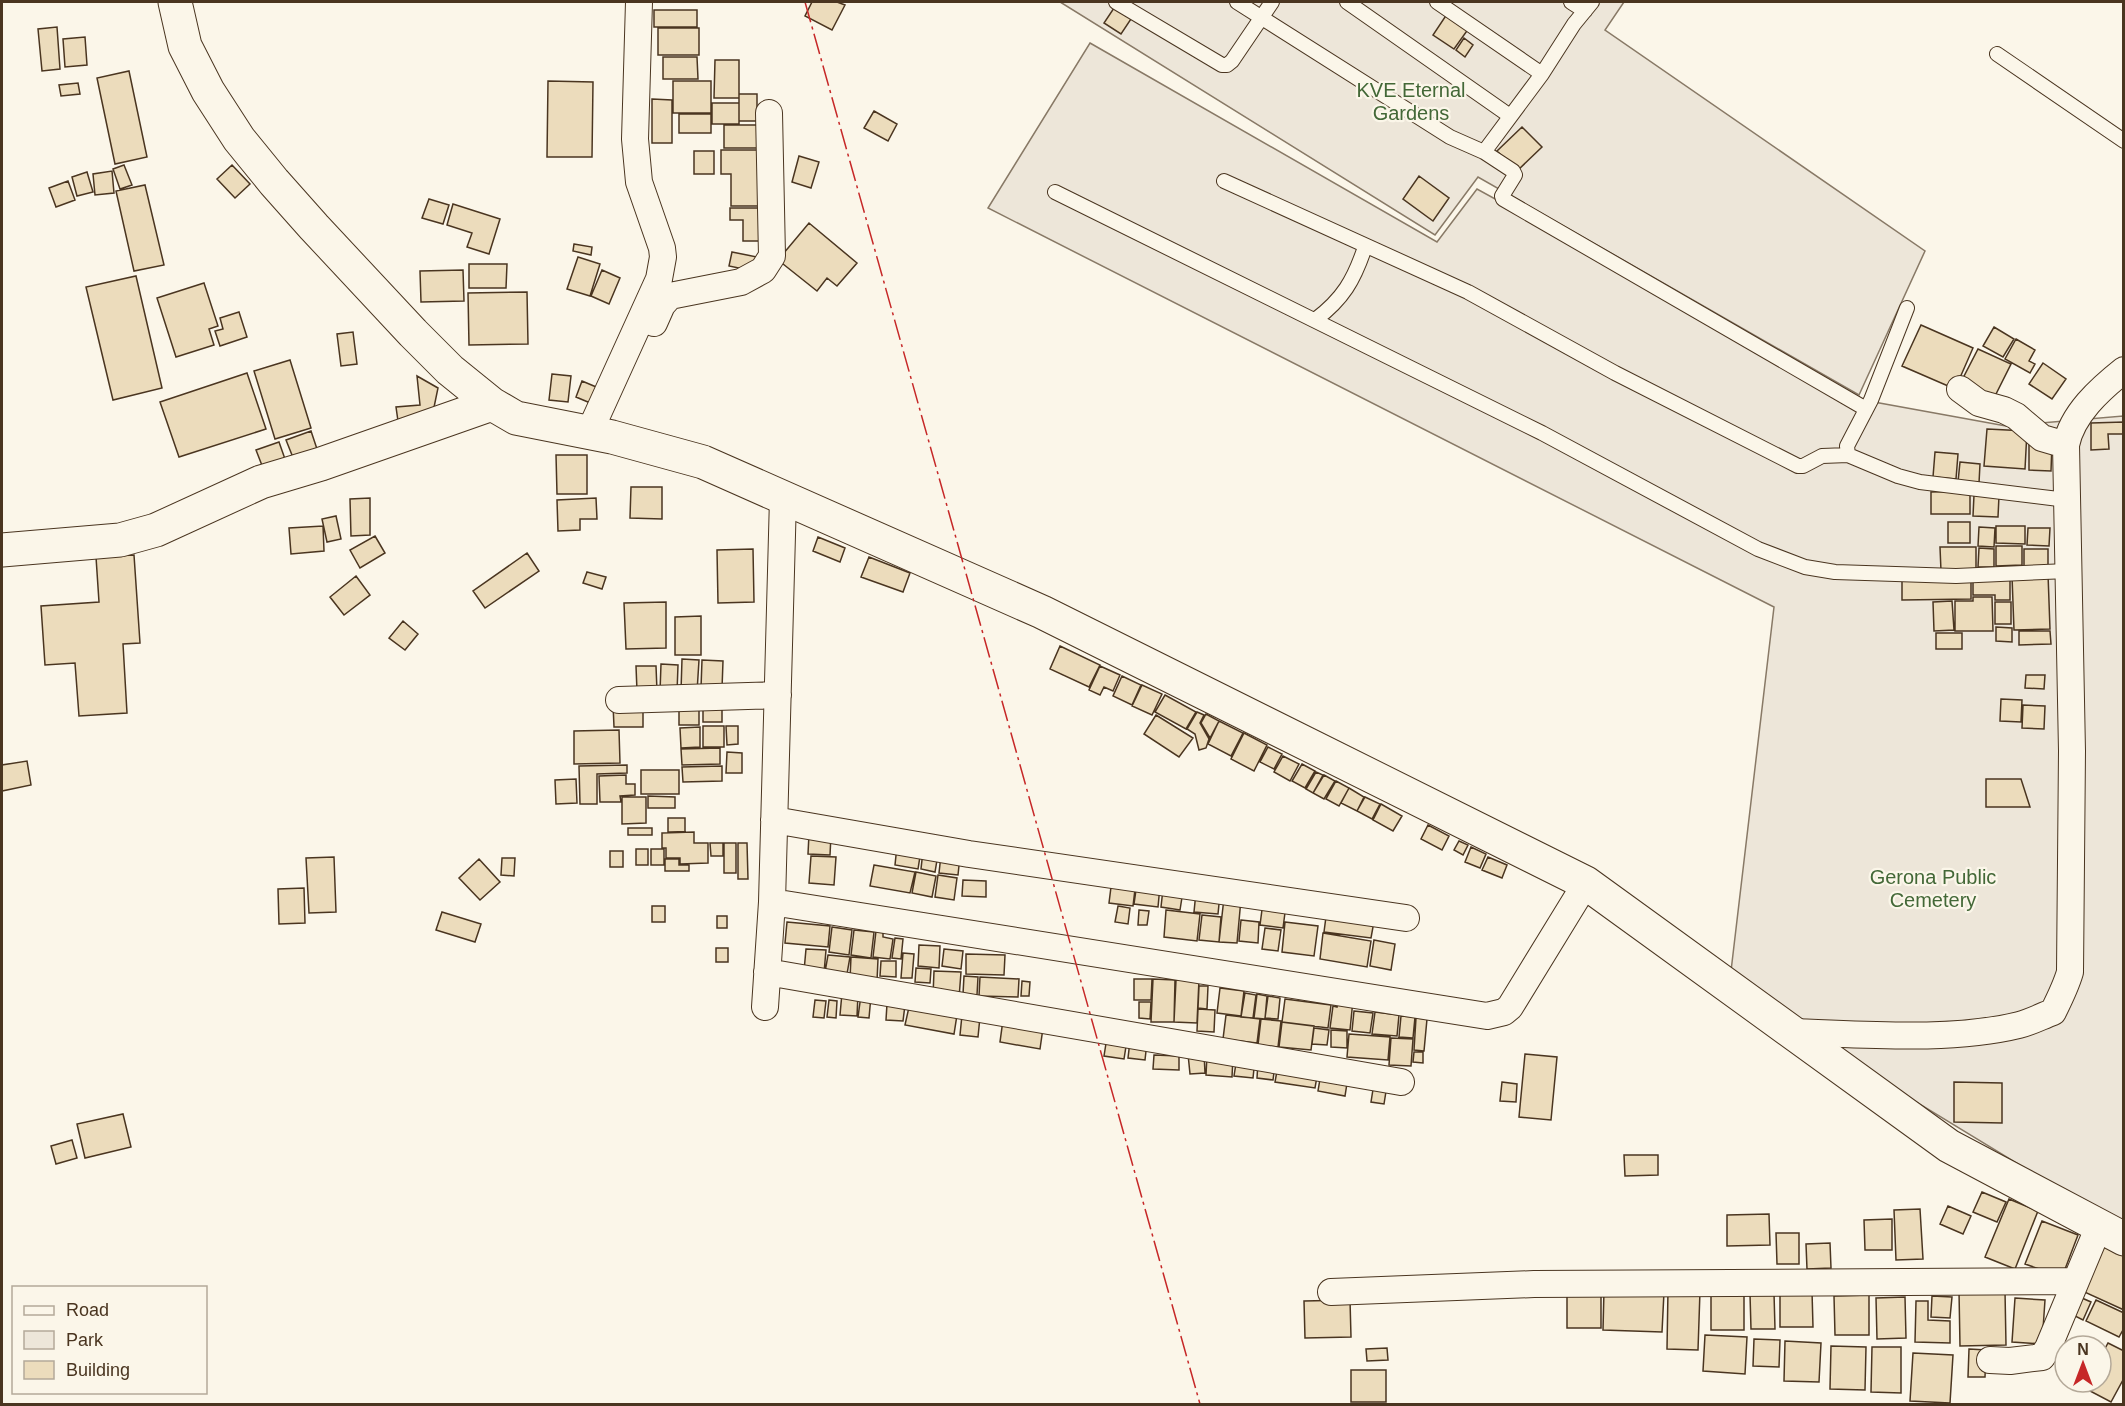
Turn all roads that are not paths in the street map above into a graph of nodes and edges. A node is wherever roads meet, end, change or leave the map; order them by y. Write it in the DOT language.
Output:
graph roads {
  1 [pos="175,2"];
  2 [pos="639,2"];
  3 [pos="1116,2"];
  4 [pos="1237,2"];
  5 [pos="1272,2"];
  6 [pos="1347,2"];
  7 [pos="1437,2"];
  8 [pos="1571,2"];
  9 [pos="1588,6"];
  10 [pos="1261,17"];
  11 [pos="1997,54"];
  12 [pos="1542,74"];
  13 [pos="769,113"];
  14 [pos="1510,116"];
  15 [pos="2124,141"];
  16 [pos="1484,152"];
  17 [pos="1224,181"];
  18 [pos="1055,192"];
  19 [pos="1365,246"];
  20 [pos="1907,308"];
  21 [pos="1315,320"];
  22 [pos="2124,370"];
  23 [pos="1960,389"];
  24 [pos="492,404"];
  25 [pos="1866,409"];
  26 [pos="596,434"];
  27 [pos="2066,445"];
  28 [pos="1848,455"];
  29 [pos="783,498"];
  30 [pos="2067,500"];
  31 [pos="2,550"];
  32 [pos="2068,571"];
  33 [pos="777,695"];
  34 [pos="619,700"];
  35 [pos="774,820"];
  36 [pos="1586,883"];
  37 [pos="772,902"];
  38 [pos="1406,918"];
  39 [pos="767,972"];
  40 [pos="765,1006"];
  41 [pos="1790,1032"];
  42 [pos="1401,1082"];
  43 [pos="2111,1233"];
  44 [pos="2075,1281"];
  45 [pos="1331,1292"];
  46 [pos="1990,1360"];
  1 -- 24 [label="street"];
  2 -- 26 [label="street"];
  3 -- 10 [label="lane"];
  4 -- 10 [label="lane"];
  5 -- 10 [label="lane"];
  6 -- 14 [label="lane"];
  7 -- 12 [label="lane"];
  8 -- 9 [label="lane"];
  9 -- 12 [label="lane"];
  10 -- 16 [label="lane"];
  11 -- 15 [label="lane"];
  12 -- 14 [label="lane"];
  13 -- 26 [label="street"];
  14 -- 16 [label="lane"];
  16 -- 25 [label="lane"];
  17 -- 19 [label="lane"];
  18 -- 21 [label="lane"];
  19 -- 21 [label="lane"];
  19 -- 28 [label="lane"];
  20 -- 25 [label="lane"];
  21 -- 32 [label="lane"];
  22 -- 27 [label="street"];
  23 -- 27 [label="street"];
  24 -- 26 [label="street"];
  24 -- 31 [label="street"];
  25 -- 28 [label="lane"];
  26 -- 29 [label="street"];
  27 -- 30 [label="street"];
  28 -- 30 [label="lane"];
  29 -- 33 [label="street"];
  29 -- 36 [label="street"];
  30 -- 32 [label="street"];
  32 -- 41 [label="street"];
  33 -- 34 [label="street"];
  33 -- 35 [label="street"];
  35 -- 37 [label="street"];
  35 -- 38 [label="street"];
  36 -- 37 [label="street"];
  36 -- 41 [label="street"];
  37 -- 39 [label="street"];
  39 -- 40 [label="street"];
  39 -- 42 [label="street"];
  41 -- 43 [label="street"];
  43 -- 44 [label="street"];
  44 -- 45 [label="street"];
  44 -- 46 [label="street"];
}
